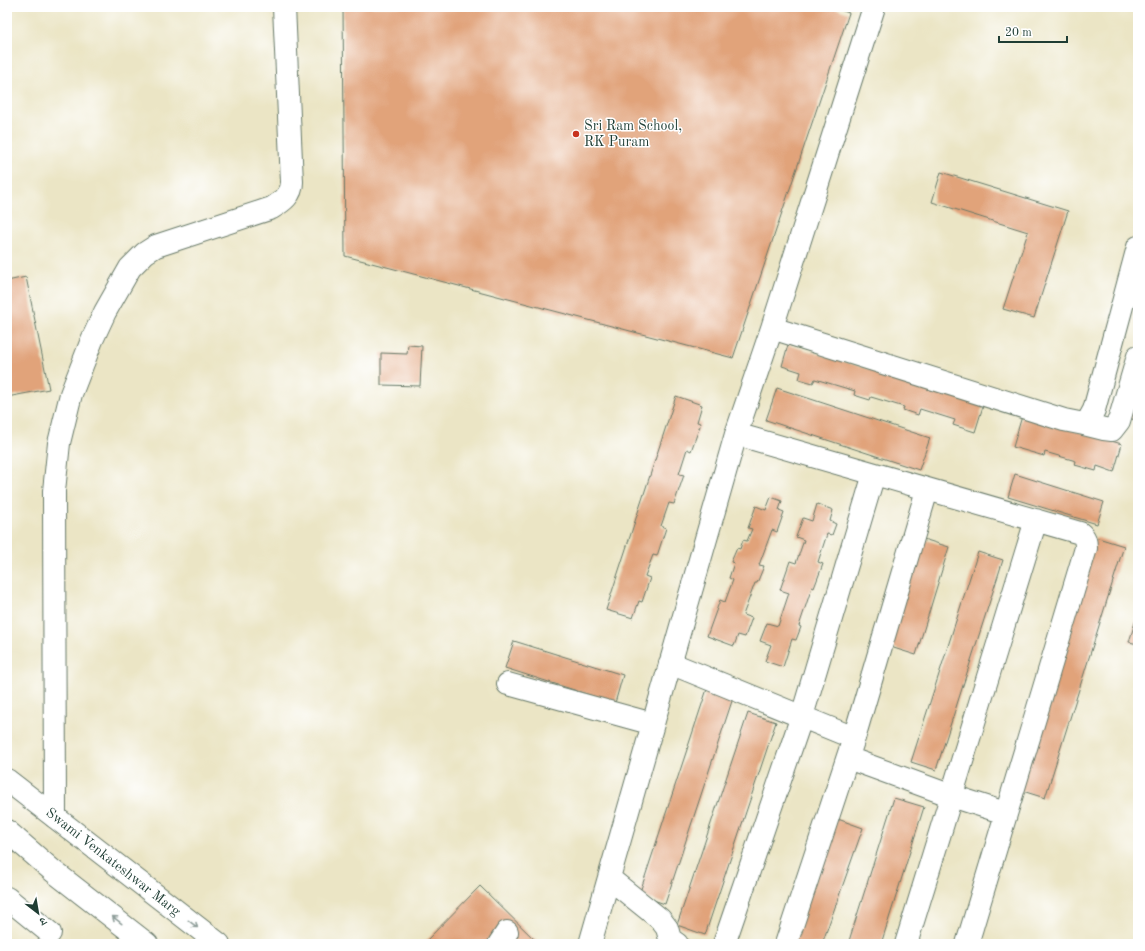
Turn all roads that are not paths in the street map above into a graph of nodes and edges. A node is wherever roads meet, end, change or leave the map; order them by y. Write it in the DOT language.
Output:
graph roads {
  1 [pos="284,7"];
  2 [pos="874,7"];
  3 [pos="1138,246"];
  4 [pos="772,328"];
  5 [pos="1138,356"];
  6 [pos="1084,424"];
  7 [pos="736,434"];
  8 [pos="874,474"];
  9 [pos="927,490"];
  10 [pos="1036,520"];
  11 [pos="670,663"];
  12 [pos="508,684"];
  13 [pos="802,716"];
  14 [pos="653,724"];
  15 [pos="851,748"];
  16 [pos="7,780"];
  17 [pos="952,796"];
  18 [pos="1005,812"];
  19 [pos="55,817"];
  20 [pos="7,831"];
  21 [pos="609,878"];
  22 [pos="7,898"];
  23 [pos="50,933"];
  24 [pos="147,944"];
  25 [pos="219,944"];
  26 [pos="590,944"];
  27 [pos="677,944"];
  28 [pos="724,944"];
  29 [pos="786,944"];
  30 [pos="906,944"];
  31 [pos="967,944"];
  1 -- 19 [label="street"];
  2 -- 4 [label="street"];
  3 -- 6 [label="street"];
  4 -- 6 [label="street"];
  4 -- 7 [label="street"];
  5 -- 6 [label="street"];
  7 -- 8 [label="street"];
  7 -- 11 [label="street"];
  8 -- 9 [label="street"];
  8 -- 13 [label="street"];
  9 -- 10 [label="street"];
  9 -- 15 [label="street"];
  10 -- 17 [label="street"];
  10 -- 18 [label="street"];
  11 -- 13 [label="street"];
  11 -- 14 [label="street"];
  12 -- 14 [label="street"];
  13 -- 15 [label="street"];
  13 -- 28 [label="street"];
  14 -- 21 [label="street"];
  15 -- 17 [label="street"];
  15 -- 29 [label="street"];
  16 -- 19 [label="street, Swami Venkateshwar Marg"];
  17 -- 18 [label="street"];
  17 -- 30 [label="street"];
  18 -- 31 [label="street"];
  19 -- 25 [label="street, Swami Venkateshwar Marg, one-way"];
  24 -- 20 [label="street, one-way"];
  21 -- 26 [label="street"];
  21 -- 27 [label="street"];
  22 -- 23 [label="street"];
}
